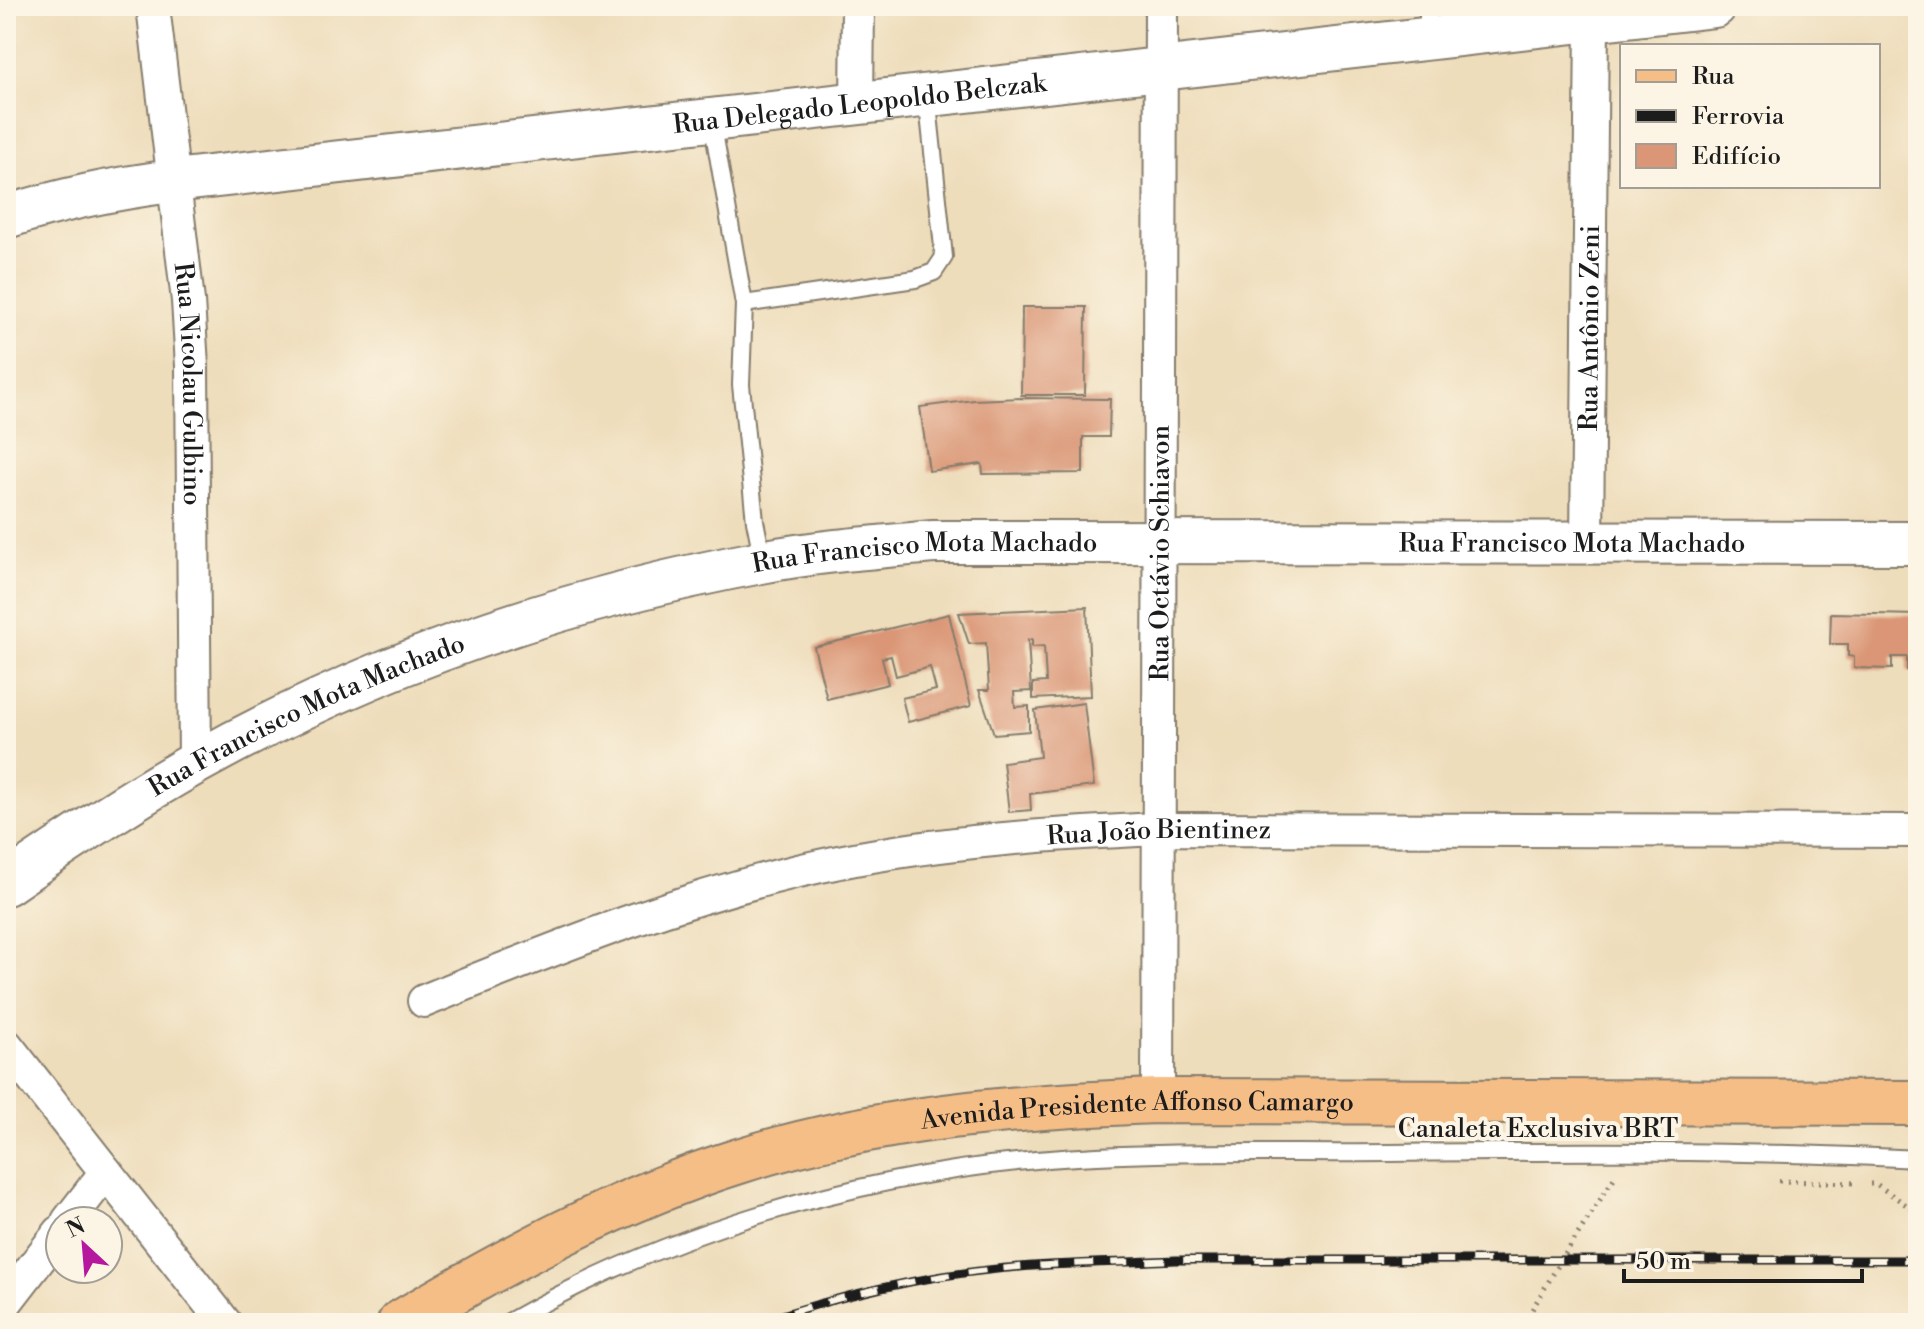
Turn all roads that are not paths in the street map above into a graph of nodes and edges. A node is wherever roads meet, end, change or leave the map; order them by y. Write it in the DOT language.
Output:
graph roads {
  1 [pos="153,6"];
  2 [pos="858,6"];
  3 [pos="1161,6"];
  4 [pos="1715,6"];
  5 [pos="1636,10"];
  6 [pos="1592,20"];
  7 [pos="1428,22"];
  8 [pos="1161,69"];
  9 [pos="927,95"];
  10 [pos="857,103"];
  11 [pos="712,120"];
  12 [pos="173,181"];
  13 [pos="6,217"];
  14 [pos="744,304"];
  15 [pos="1160,541"];
  16 [pos="1587,542"];
  17 [pos="1918,543"];
  18 [pos="763,561"];
  19 [pos="195,763"];
  20 [pos="1160,829"];
  21 [pos="1918,831"];
  22 [pos="6,884"];
  23 [pos="424,1001"];
  24 [pos="6,1045"];
  25 [pos="1158,1101"];
  26 [pos="1918,1103"];
  27 [pos="1918,1159"];
  28 [pos="106,1172"];
  29 [pos="80,1205"];
  30 [pos="44,1253"];
  31 [pos="6,1302"];
  32 [pos="225,1323"];
  33 [pos="400,1323"];
  34 [pos="507,1323"];
  1 -- 12 [label="street, Rua Nicolau Gulbino"];
  2 -- 10 [label="street"];
  3 -- 8 [label="street, Rua Octávio Schiavon"];
  4 -- 5 [label="street, Rua Delegado Leopoldo Belczak"];
  5 -- 6 [label="street, Rua Delegado Leopoldo Belczak"];
  6 -- 7 [label="street, Rua Delegado Leopoldo Belczak"];
  6 -- 16 [label="street, Rua Antônio Zeni"];
  7 -- 8 [label="street, Rua Delegado Leopoldo Belczak"];
  8 -- 9 [label="street, Rua Delegado Leopoldo Belczak"];
  8 -- 15 [label="street, Rua Octávio Schiavon"];
  9 -- 10 [label="street, Rua Delegado Leopoldo Belczak"];
  9 -- 14 [label="lane"];
  10 -- 11 [label="street, Rua Delegado Leopoldo Belczak"];
  11 -- 12 [label="street, Rua Delegado Leopoldo Belczak"];
  11 -- 14 [label="lane"];
  12 -- 13 [label="street, Rua Delegado Leopoldo Belczak"];
  12 -- 19 [label="street, Rua Nicolau Gulbino"];
  14 -- 18 [label="lane"];
  15 -- 16 [label="street, Rua Francisco Mota Machado"];
  15 -- 18 [label="street, Rua Francisco Mota Machado"];
  15 -- 20 [label="street, Rua Octávio Schiavon"];
  16 -- 17 [label="street, Rua Francisco Mota Machado"];
  18 -- 19 [label="street, Rua Francisco Mota Machado"];
  19 -- 22 [label="street, Rua Francisco Mota Machado"];
  20 -- 21 [label="street, Rua João Bientinez"];
  20 -- 23 [label="street, Rua João Bientinez"];
  20 -- 25 [label="street, Rua Octávio Schiavon"];
  24 -- 28 [label="street"];
  25 -- 26 [label="main road, Avenida Presidente Affonso Camargo"];
  25 -- 33 [label="main road, Avenida Presidente Affonso Camargo"];
  27 -- 34 [label="lane, Canaleta Exclusiva BRT"];
  28 -- 29 [label="street"];
  28 -- 32 [label="street"];
  30 -- 31 [label="street"];
}
